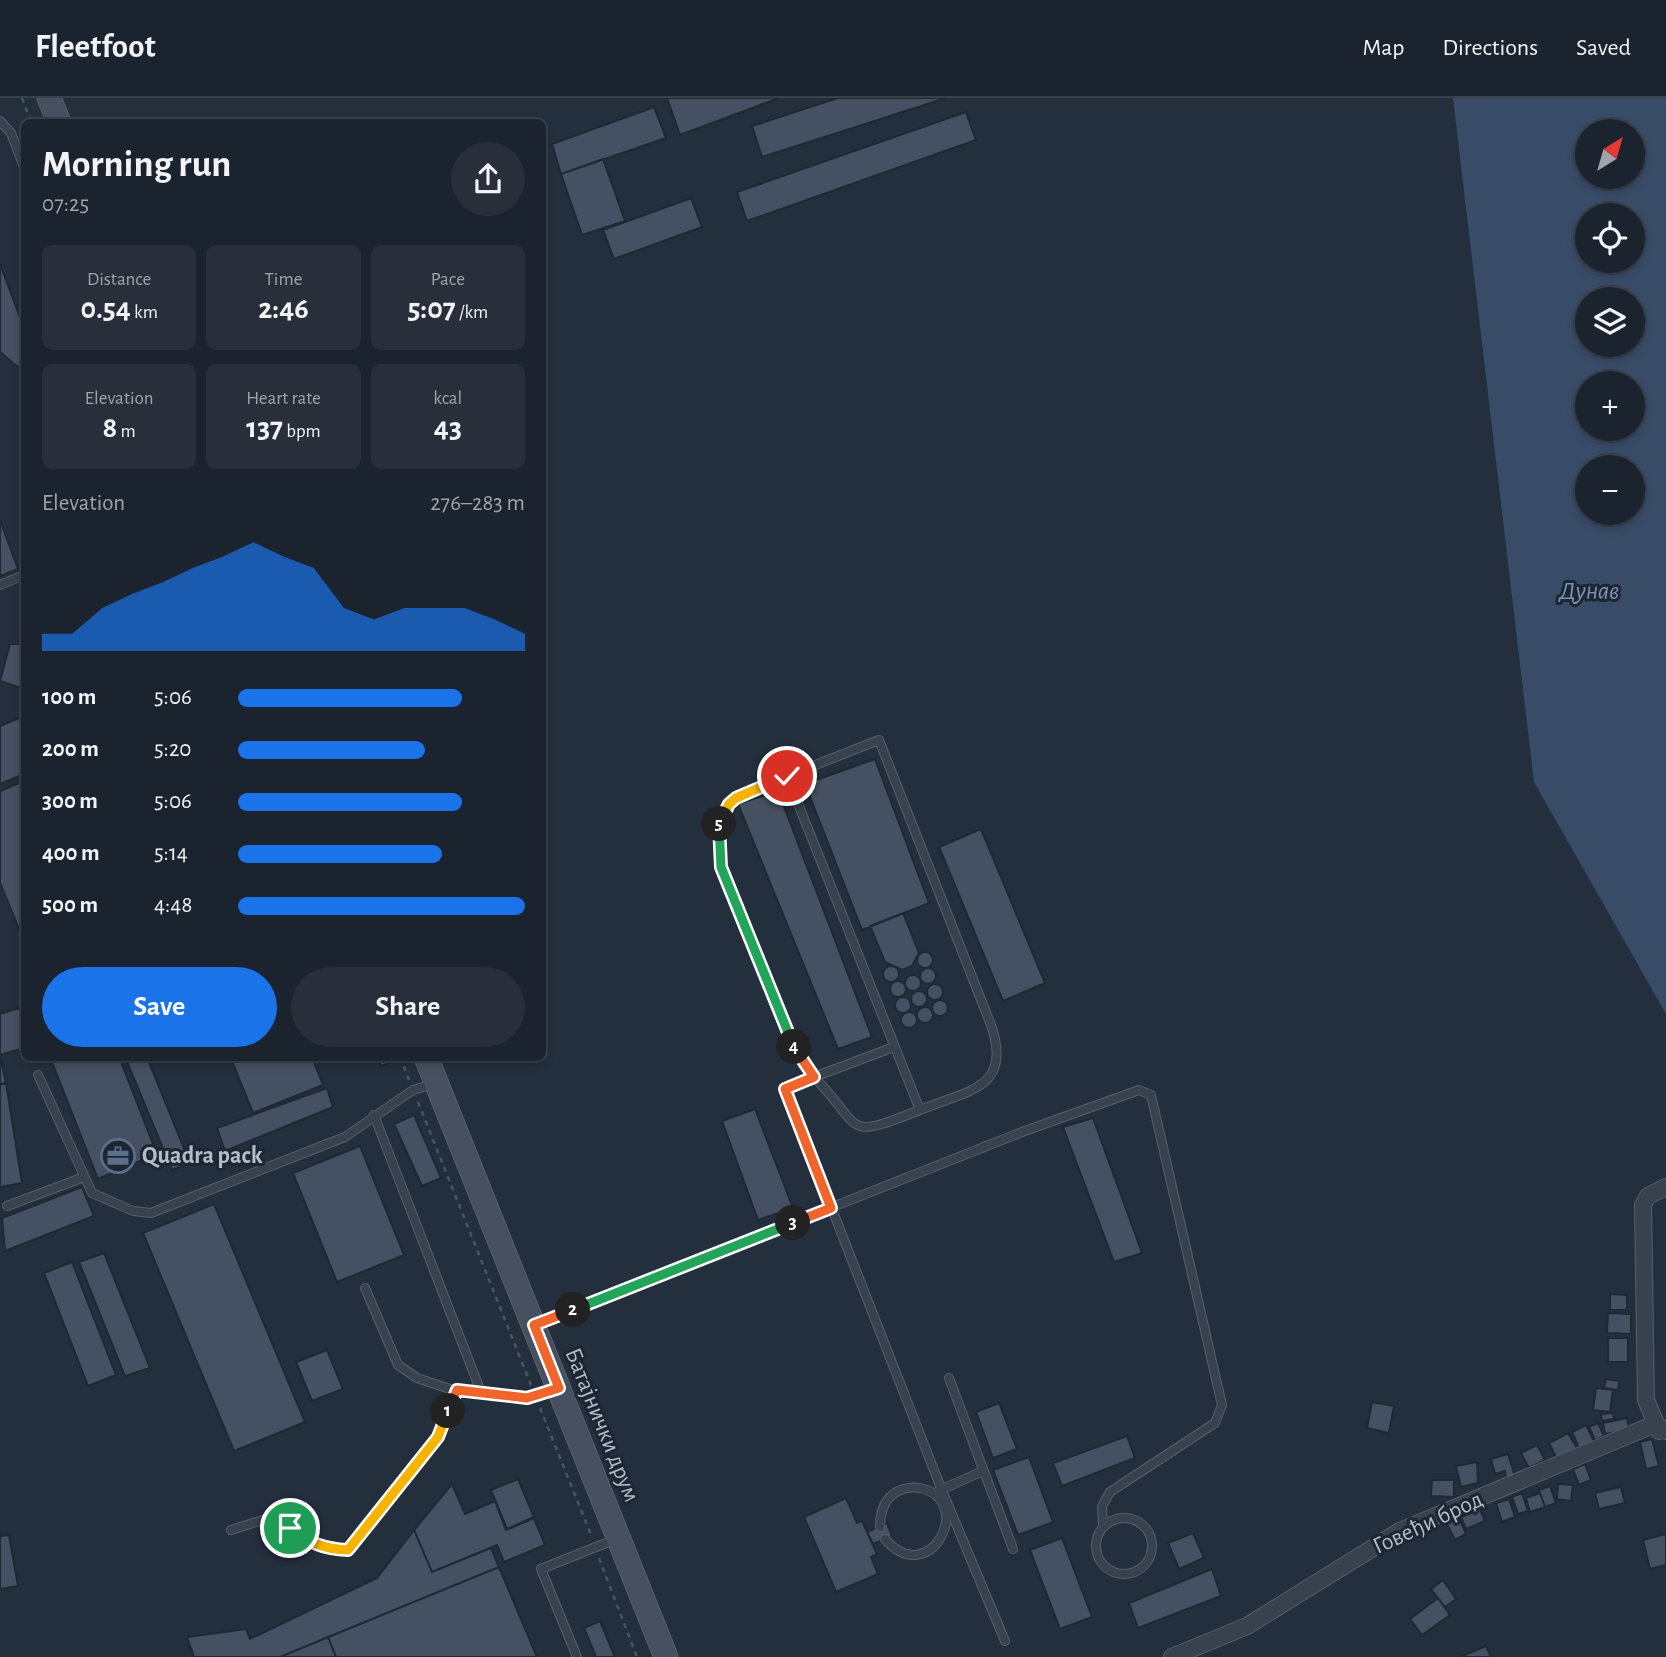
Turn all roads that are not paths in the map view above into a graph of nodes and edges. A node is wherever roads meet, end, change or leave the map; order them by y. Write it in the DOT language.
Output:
graph roads {
  1 [pos="49,98"];
  2 [pos="58,119"];
  3 [pos="0,121"];
  4 [pos="21,160"];
  5 [pos="21,576"];
  6 [pos="0,585"];
  7 [pos="787,776"];
  8 [pos="894,1047"];
  9 [pos="428,1061"];
  10 [pos="38,1075"];
  11 [pos="814,1077"];
  12 [pos="436,1083"];
  13 [pos="920,1110"];
  14 [pos="374,1115"];
  15 [pos="84,1177"];
  16 [pos="1666,1188"];
  17 [pos="7,1206"];
  18 [pos="831,1208"];
  19 [pos="365,1288"];
  20 [pos="534,1325"];
  21 [pos="949,1378"];
  22 [pos="559,1388"];
  23 [pos="457,1390"];
  24 [pos="481,1392"];
  25 [pos="1661,1427"];
  26 [pos="1666,1442"];
  27 [pos="983,1471"];
  28 [pos="941,1488"];
  29 [pos="934,1495"];
  30 [pos="880,1527"];
  31 [pos="1103,1527"];
  32 [pos="231,1530"];
  33 [pos="619,1538"];
  34 [pos="885,1539"];
  35 [pos="1013,1549"];
  36 [pos="1005,1641"];
  37 [pos="577,1657"];
  38 [pos="666,1657"];
  39 [pos="1172,1657"];
  1 -- 2 [label="main road"];
  3 -- 4 [label="lane"];
  5 -- 6 [label="lane"];
  7 -- 8 [label="lane"];
  7 -- 11 [label="lane"];
  7 -- 13 [label="lane"];
  8 -- 11 [label="lane"];
  8 -- 13 [label="lane"];
  9 -- 12 [label="main road, Батајнички друм"];
  10 -- 15 [label="lane"];
  11 -- 13 [label="lane"];
  11 -- 18 [label="lane"];
  12 -- 14 [label="lane"];
  12 -- 20 [label="main road, Батајнички друм"];
  14 -- 15 [label="lane"];
  14 -- 24 [label="lane"];
  15 -- 17 [label="lane"];
  16 -- 25 [label="street"];
  18 -- 20 [label="lane"];
  18 -- 28 [label="lane"];
  18 -- 31 [label="lane"];
  19 -- 23 [label="lane"];
  20 -- 22 [label="main road, Батајнички друм"];
  21 -- 27 [label="lane"];
  22 -- 24 [label="lane"];
  22 -- 33 [label="main road, Батајнички друм"];
  23 -- 24 [label="lane"];
  23 -- 32 [label="lane"];
  25 -- 26 [label="street"];
  25 -- 39 [label="street, Говеђи брод"];
  27 -- 28 [label="lane"];
  27 -- 35 [label="lane"];
  28 -- 29 [label="lane"];
  28 -- 36 [label="lane"];
  29 -- 30 [label="lane"];
  29 -- 34 [label="lane"];
  31 -- 31 [label="lane"];
  33 -- 37 [label="lane"];
  33 -- 38 [label="main road, Батајнички друм"];
}
